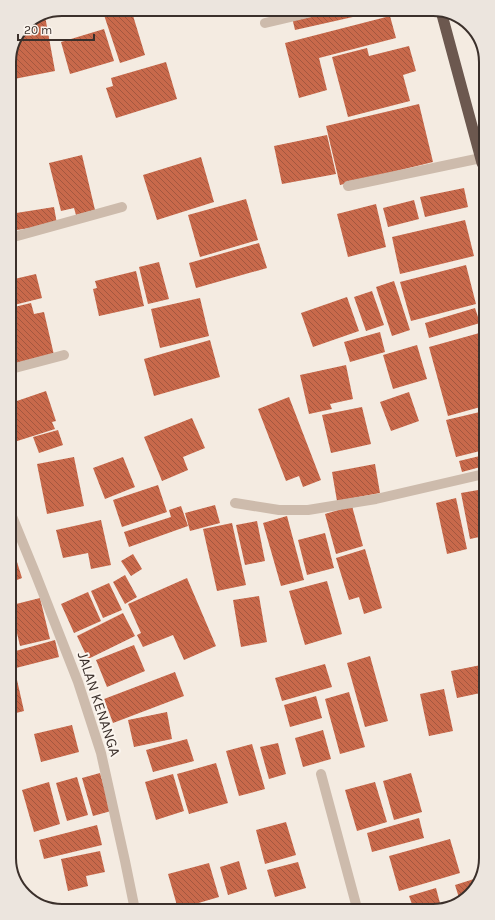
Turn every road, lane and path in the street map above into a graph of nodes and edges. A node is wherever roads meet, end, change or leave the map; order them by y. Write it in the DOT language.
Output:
graph roads {
  1 [pos="295,16"];
  2 [pos="443,17"];
  3 [pos="265,23"];
  4 [pos="479,149"];
  5 [pos="479,161"];
  6 [pos="348,186"];
  7 [pos="122,207"];
  8 [pos="16,236"];
  9 [pos="64,355"];
  10 [pos="16,368"];
  11 [pos="479,475"];
  12 [pos="235,503"];
  13 [pos="16,526"];
  14 [pos="320,774"];
  15 [pos="134,904"];
  16 [pos="356,904"];
  1 -- 3 [label="street"];
  2 -- 4 [label="highway"];
  5 -- 6 [label="street"];
  7 -- 8 [label="street"];
  9 -- 10 [label="street"];
  11 -- 12 [label="street"];
  13 -- 15 [label="street, JALAN KENANGA"];
  14 -- 16 [label="street"];
}
